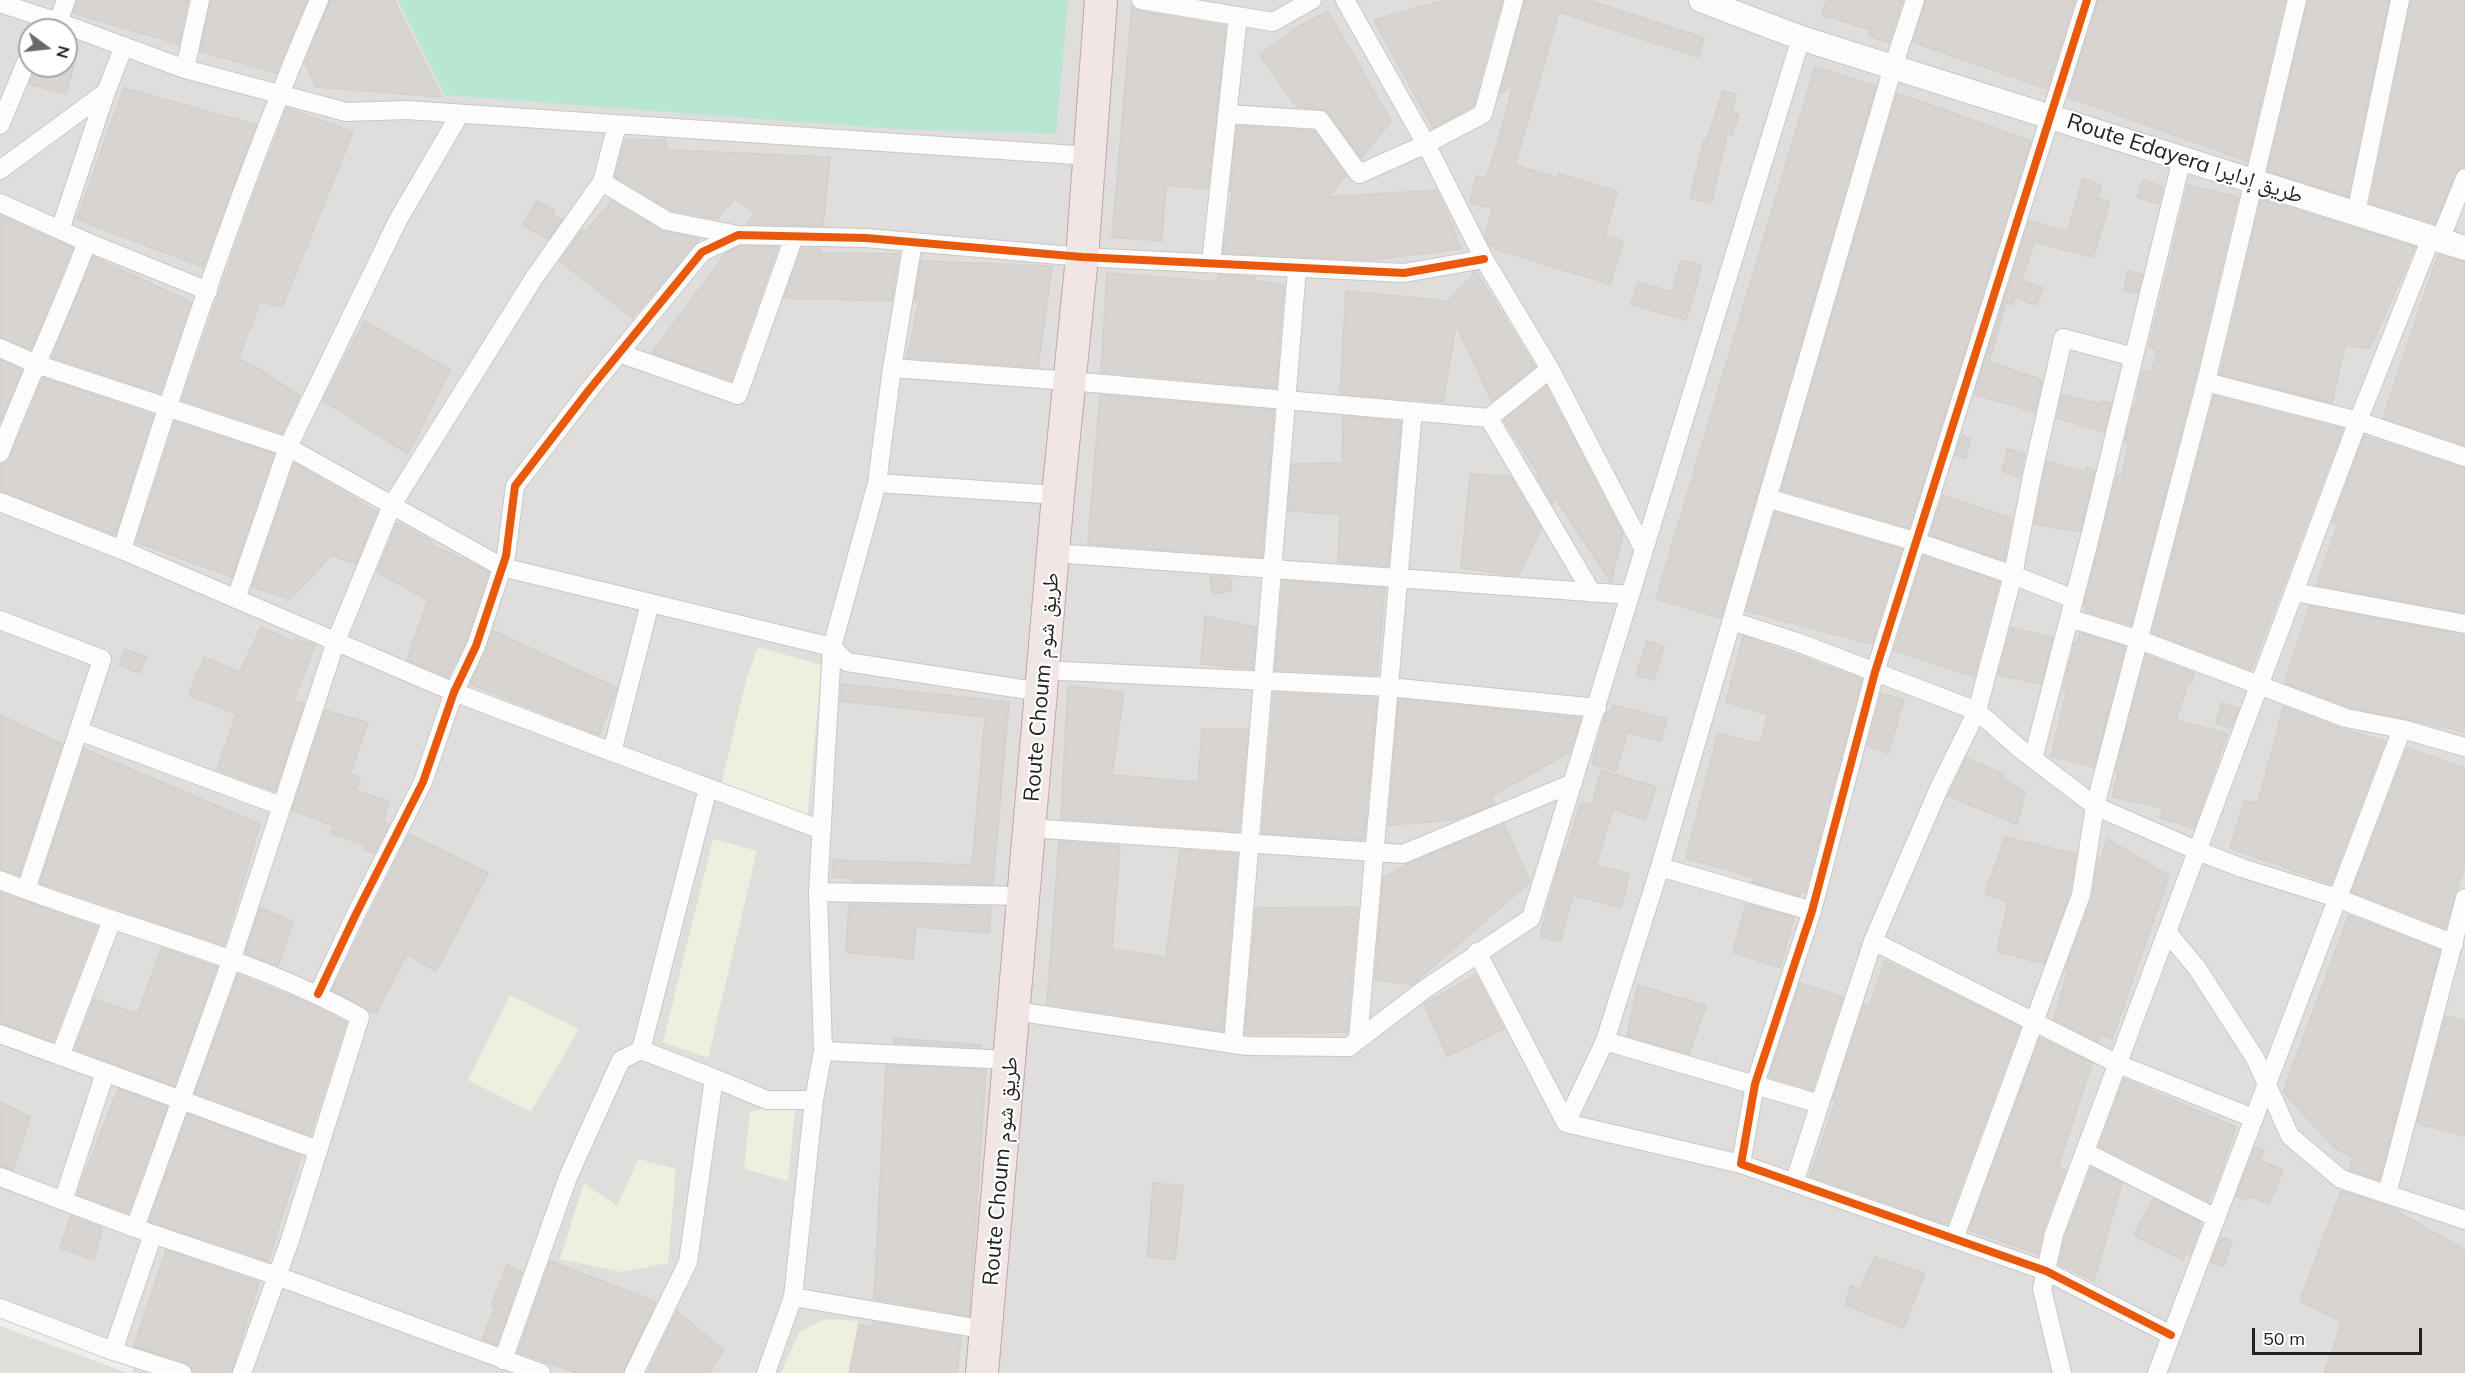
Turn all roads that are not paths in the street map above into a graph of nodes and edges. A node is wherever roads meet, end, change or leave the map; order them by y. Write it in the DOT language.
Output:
graph roads {
  1 [pos="66,0"];
  2 [pos="200,0"];
  3 [pos="320,0"];
  4 [pos="1101,0"];
  5 [pos="1141,0"];
  6 [pos="1312,0"];
  7 [pos="1345,0"];
  8 [pos="1514,0"];
  9 [pos="1701,0"];
  10 [pos="1915,0"];
  11 [pos="2087,0"];
  12 [pos="2297,0"];
  13 [pos="2400,0"];
  14 [pos="0,3"];
  15 [pos="1238,16"];
  16 [pos="35,18"];
  17 [pos="51,18"];
  18 [pos="78,32"];
  19 [pos="1801,38"];
  20 [pos="124,46"];
  21 [pos="1893,67"];
  22 [pos="185,69"];
  23 [pos="20,78"];
  24 [pos="106,92"];
  25 [pos="279,94"];
  26 [pos="460,114"];
  27 [pos="1227,114"];
  28 [pos="2049,116"];
  29 [pos="0,125"];
  30 [pos="617,125"];
  31 [pos="1426,144"];
  32 [pos="1090,156"];
  33 [pos="2182,158"];
  34 [pos="0,170"];
  35 [pos="2465,178"];
  36 [pos="2253,181"];
  37 [pos="602,182"];
  38 [pos="0,203"];
  39 [pos="2356,213"];
  40 [pos="60,230"];
  41 [pos="738,236"];
  42 [pos="794,237"];
  43 [pos="2436,239"];
  44 [pos="87,242"];
  45 [pos="914,242"];
  46 [pos="2465,248"];
  47 [pos="1082,257"];
  48 [pos="1484,259"];
  49 [pos="1211,263"];
  50 [pos="1297,269"];
  51 [pos="208,291"];
  52 [pos="0,348"];
  53 [pos="619,353"];
  54 [pos="2134,357"];
  55 [pos="36,364"];
  56 [pos="892,368"];
  57 [pos="1550,369"];
  58 [pos="1070,381"];
  59 [pos="2206,382"];
  60 [pos="1286,400"];
  61 [pos="166,408"];
  62 [pos="1413,411"];
  63 [pos="1489,418"];
  64 [pos="2358,421"];
  65 [pos="288,447"];
  66 [pos="0,453"];
  67 [pos="2465,457"];
  68 [pos="877,483"];
  69 [pos="1058,495"];
  70 [pos="1767,498"];
  71 [pos="0,502"];
  72 [pos="392,505"];
  73 [pos="1917,542"];
  74 [pos="122,550"];
  75 [pos="1644,550"];
  76 [pos="1054,553"];
  77 [pos="502,567"];
  78 [pos="1272,569"];
  79 [pos="2013,575"];
  80 [pos="1398,578"];
  81 [pos="2294,592"];
  82 [pos="1592,593"];
  83 [pos="1630,595"];
  84 [pos="236,598"];
  85 [pos="2074,599"];
  86 [pos="650,603"];
  87 [pos="2069,618"];
  88 [pos="0,620"];
  89 [pos="1732,621"];
  90 [pos="2465,624"];
  91 [pos="2137,639"];
  92 [pos="336,641"];
  93 [pos="832,647"];
  94 [pos="1875,672"];
  95 [pos="1263,680"];
  96 [pos="1042,681"];
  97 [pos="2260,685"];
  98 [pos="1389,687"];
  99 [pos="454,692"];
  100 [pos="1597,708"];
  101 [pos="1977,711"];
  102 [pos="2402,729"];
  103 [pos="79,731"];
  104 [pos="2465,747"];
  105 [pos="612,752"];
  106 [pos="2033,759"];
  107 [pos="1573,783"];
  108 [pos="708,788"];
  109 [pos="281,806"];
  110 [pos="2095,806"];
  111 [pos="1030,828"];
  112 [pos="822,830"];
  113 [pos="1249,843"];
  114 [pos="2198,851"];
  115 [pos="1374,852"];
  116 [pos="1660,867"];
  117 [pos="0,880"];
  118 [pos="26,890"];
  119 [pos="818,892"];
  120 [pos="1024,896"];
  121 [pos="2337,898"];
  122 [pos="2465,898"];
  123 [pos="1812,912"];
  124 [pos="112,920"];
  125 [pos="2167,932"];
  126 [pos="1873,941"];
  127 [pos="2454,944"];
  128 [pos="1477,952"];
  129 [pos="231,961"];
  130 [pos="318,994"];
  131 [pos="1015,1011"];
  132 [pos="2036,1021"];
  133 [pos="0,1034"];
  134 [pos="1358,1040"];
  135 [pos="1605,1041"];
  136 [pos="1233,1044"];
  137 [pos="641,1050"];
  138 [pos="824,1051"];
  139 [pos="60,1056"];
  140 [pos="1011,1060"];
  141 [pos="2118,1064"];
  142 [pos="105,1073"];
  143 [pos="714,1078"];
  144 [pos="2266,1083"];
  145 [pos="1755,1084"];
  146 [pos="814,1100"];
  147 [pos="180,1101"];
  148 [pos="1820,1104"];
  149 [pos="2253,1118"];
  150 [pos="1566,1123"];
  151 [pos="318,1150"];
  152 [pos="2085,1152"];
  153 [pos="1741,1164"];
  154 [pos="0,1177"];
  155 [pos="1794,1183"];
  156 [pos="2387,1194"];
  157 [pos="63,1201"];
  158 [pos="2216,1218"];
  159 [pos="2464,1218"];
  160 [pos="135,1228"];
  161 [pos="153,1234"];
  162 [pos="1954,1239"];
  163 [pos="2046,1272"];
  164 [pos="277,1276"];
  165 [pos="793,1297"];
  166 [pos="0,1308"];
  167 [pos="987,1330"];
  168 [pos="2171,1335"];
  169 [pos="113,1351"];
  170 [pos="503,1360"];
  171 [pos="182,1373"];
  172 [pos="242,1373"];
  173 [pos="541,1373"];
  174 [pos="634,1373"];
  175 [pos="766,1373"];
  176 [pos="982,1373"];
  177 [pos="2061,1373"];
  178 [pos="2157,1373"];
  1 -- 17 [label="street"];
  2 -- 22 [label="street"];
  3 -- 25 [label="street"];
  4 -- 32 [label="highway, Route Choum طريق شوم"];
  5 -- 15 [label="street"];
  6 -- 15 [label="street"];
  7 -- 31 [label="street"];
  8 -- 31 [label="street"];
  9 -- 19 [label="street, Route Edayera طريق إدايرا"];
  10 -- 21 [label="street"];
  11 -- 28 [label="street"];
  12 -- 36 [label="street"];
  13 -- 39 [label="street"];
  14 -- 16 [label="street"];
  15 -- 27 [label="street"];
  18 -- 20 [label="street"];
  19 -- 21 [label="street, Route Edayera طريق إدايرا"];
  19 -- 75 [label="street"];
  20 -- 22 [label="street"];
  20 -- 24 [label="street"];
  21 -- 28 [label="street, Route Edayera طريق إدايرا"];
  21 -- 70 [label="street"];
  22 -- 25 [label="street"];
  23 -- 29 [label="street"];
  24 -- 34 [label="street"];
  24 -- 40 [label="street"];
  25 -- 26 [label="street"];
  25 -- 51 [label="street"];
  26 -- 30 [label="street"];
  26 -- 65 [label="street"];
  27 -- 31 [label="street"];
  27 -- 49 [label="street"];
  28 -- 33 [label="street, Route Edayera طريق إدايرا"];
  28 -- 73 [label="street"];
  30 -- 32 [label="street"];
  30 -- 37 [label="street"];
  31 -- 48 [label="street"];
  32 -- 47 [label="highway, Route Choum طريق شوم"];
  33 -- 36 [label="street, Route Edayera طريق إدايرا"];
  33 -- 54 [label="street"];
  35 -- 43 [label="street"];
  36 -- 39 [label="street, Route Edayera طريق إدايرا"];
  36 -- 59 [label="street"];
  37 -- 41 [label="street"];
  37 -- 72 [label="street"];
  38 -- 40 [label="street"];
  39 -- 43 [label="street, Route Edayera طريق إدايرا"];
  40 -- 44 [label="street"];
  41 -- 42 [label="street"];
  41 -- 53 [label="street"];
  42 -- 45 [label="street"];
  42 -- 53 [label="street"];
  43 -- 46 [label="street, Route Edayera طريق إدايرا"];
  43 -- 64 [label="street"];
  44 -- 51 [label="street"];
  44 -- 55 [label="street"];
  45 -- 47 [label="street"];
  45 -- 56 [label="street"];
  47 -- 49 [label="street"];
  47 -- 58 [label="highway, Route Choum طريق شوم"];
  48 -- 50 [label="street"];
  48 -- 57 [label="street"];
  49 -- 50 [label="street"];
  50 -- 60 [label="street"];
  51 -- 61 [label="street"];
  52 -- 55 [label="street"];
  53 -- 77 [label="street"];
  54 -- 79 [label="street"];
  54 -- 85 [label="street"];
  55 -- 61 [label="street"];
  55 -- 66 [label="street"];
  56 -- 58 [label="street"];
  56 -- 68 [label="street"];
  57 -- 63 [label="street"];
  57 -- 75 [label="street"];
  58 -- 60 [label="street"];
  58 -- 69 [label="highway, Route Choum طريق شوم"];
  59 -- 64 [label="street"];
  59 -- 91 [label="street"];
  60 -- 62 [label="street"];
  60 -- 78 [label="street"];
  61 -- 65 [label="street"];
  61 -- 74 [label="street"];
  62 -- 63 [label="street"];
  62 -- 80 [label="street"];
  63 -- 82 [label="street"];
  64 -- 67 [label="street"];
  64 -- 81 [label="street"];
  65 -- 72 [label="street"];
  65 -- 84 [label="street"];
  68 -- 69 [label="street"];
  68 -- 93 [label="street"];
  69 -- 76 [label="highway, Route Choum طريق شوم"];
  70 -- 73 [label="street"];
  70 -- 89 [label="street"];
  71 -- 74 [label="street"];
  72 -- 77 [label="street"];
  72 -- 92 [label="street"];
  73 -- 79 [label="street"];
  73 -- 94 [label="street"];
  74 -- 84 [label="street"];
  75 -- 83 [label="street"];
  76 -- 78 [label="street"];
  76 -- 96 [label="highway, Route Choum طريق شوم"];
  77 -- 86 [label="street"];
  77 -- 99 [label="street"];
  78 -- 80 [label="street"];
  78 -- 95 [label="street"];
  79 -- 85 [label="street"];
  79 -- 101 [label="street"];
  80 -- 82 [label="street"];
  80 -- 98 [label="street"];
  81 -- 90 [label="street"];
  81 -- 97 [label="street"];
  82 -- 83 [label="street"];
  83 -- 100 [label="street"];
  84 -- 92 [label="street"];
  85 -- 87 [label="street"];
  86 -- 93 [label="street"];
  86 -- 105 [label="street"];
  87 -- 91 [label="street"];
  87 -- 106 [label="street"];
  88 -- 103 [label="street"];
  89 -- 94 [label="street"];
  89 -- 116 [label="street"];
  91 -- 97 [label="street"];
  91 -- 110 [label="street"];
  92 -- 99 [label="street"];
  92 -- 109 [label="street"];
  93 -- 96 [label="street"];
  93 -- 112 [label="street"];
  94 -- 101 [label="street"];
  94 -- 123 [label="street"];
  95 -- 96 [label="street"];
  95 -- 98 [label="street"];
  95 -- 113 [label="street"];
  96 -- 111 [label="highway, Route Choum طريق شوم"];
  97 -- 102 [label="street"];
  97 -- 114 [label="street"];
  98 -- 100 [label="street"];
  98 -- 115 [label="street"];
  99 -- 105 [label="street"];
  99 -- 130 [label="street"];
  100 -- 107 [label="street"];
  101 -- 106 [label="street"];
  101 -- 126 [label="street"];
  102 -- 104 [label="street"];
  102 -- 121 [label="street"];
  103 -- 109 [label="street"];
  103 -- 118 [label="street"];
  105 -- 108 [label="street"];
  106 -- 110 [label="street"];
  107 -- 115 [label="street"];
  107 -- 128 [label="street"];
  108 -- 112 [label="street"];
  108 -- 137 [label="street"];
  109 -- 129 [label="street"];
  110 -- 114 [label="street"];
  110 -- 132 [label="street"];
  111 -- 113 [label="street"];
  111 -- 120 [label="highway, Route Choum طريق شوم"];
  112 -- 119 [label="street"];
  113 -- 115 [label="street"];
  113 -- 136 [label="street"];
  114 -- 121 [label="street"];
  114 -- 125 [label="street"];
  115 -- 134 [label="street"];
  116 -- 123 [label="street"];
  116 -- 135 [label="street"];
  117 -- 118 [label="street"];
  118 -- 124 [label="street"];
  119 -- 120 [label="street"];
  119 -- 138 [label="street"];
  120 -- 131 [label="highway, Route Choum طريق شوم"];
  121 -- 127 [label="street"];
  121 -- 144 [label="street"];
  122 -- 127 [label="street"];
  123 -- 145 [label="street"];
  124 -- 129 [label="street"];
  124 -- 139 [label="street"];
  125 -- 141 [label="street"];
  125 -- 144 [label="street"];
  126 -- 132 [label="street"];
  126 -- 148 [label="street"];
  127 -- 156 [label="street"];
  128 -- 134 [label="street"];
  128 -- 150 [label="street"];
  129 -- 130 [label="street"];
  129 -- 147 [label="street"];
  130 -- 151 [label="street"];
  131 -- 136 [label="street"];
  131 -- 140 [label="highway, Route Choum طريق شوم"];
  132 -- 141 [label="street"];
  132 -- 162 [label="street"];
  133 -- 139 [label="street"];
  134 -- 136 [label="street"];
  135 -- 145 [label="street"];
  135 -- 150 [label="street"];
  137 -- 143 [label="street"];
  137 -- 170 [label="street"];
  138 -- 140 [label="street"];
  138 -- 146 [label="street"];
  139 -- 142 [label="street"];
  140 -- 167 [label="highway, Route Choum طريق شوم"];
  141 -- 149 [label="street"];
  141 -- 152 [label="street"];
  142 -- 147 [label="street"];
  142 -- 157 [label="street"];
  143 -- 146 [label="street"];
  143 -- 174 [label="street"];
  144 -- 149 [label="street"];
  144 -- 156 [label="street"];
  145 -- 148 [label="street"];
  145 -- 153 [label="street"];
  146 -- 165 [label="street"];
  147 -- 151 [label="street"];
  147 -- 160 [label="street"];
  148 -- 155 [label="street"];
  149 -- 158 [label="street"];
  150 -- 153 [label="street"];
  151 -- 164 [label="street"];
  152 -- 158 [label="street"];
  152 -- 163 [label="street"];
  153 -- 155 [label="street"];
  154 -- 157 [label="street"];
  155 -- 162 [label="street"];
  156 -- 159 [label="street"];
  157 -- 160 [label="street"];
  158 -- 168 [label="street"];
  160 -- 161 [label="street"];
  161 -- 164 [label="street"];
  161 -- 169 [label="street"];
  162 -- 163 [label="street"];
  163 -- 168 [label="street"];
  163 -- 177 [label="street"];
  164 -- 170 [label="street"];
  164 -- 172 [label="street"];
  165 -- 167 [label="street"];
  165 -- 175 [label="street"];
  166 -- 169 [label="street"];
  167 -- 176 [label="highway, Route Choum طريق شوم"];
  168 -- 178 [label="street"];
  169 -- 171 [label="street"];
  170 -- 173 [label="street"];
}
